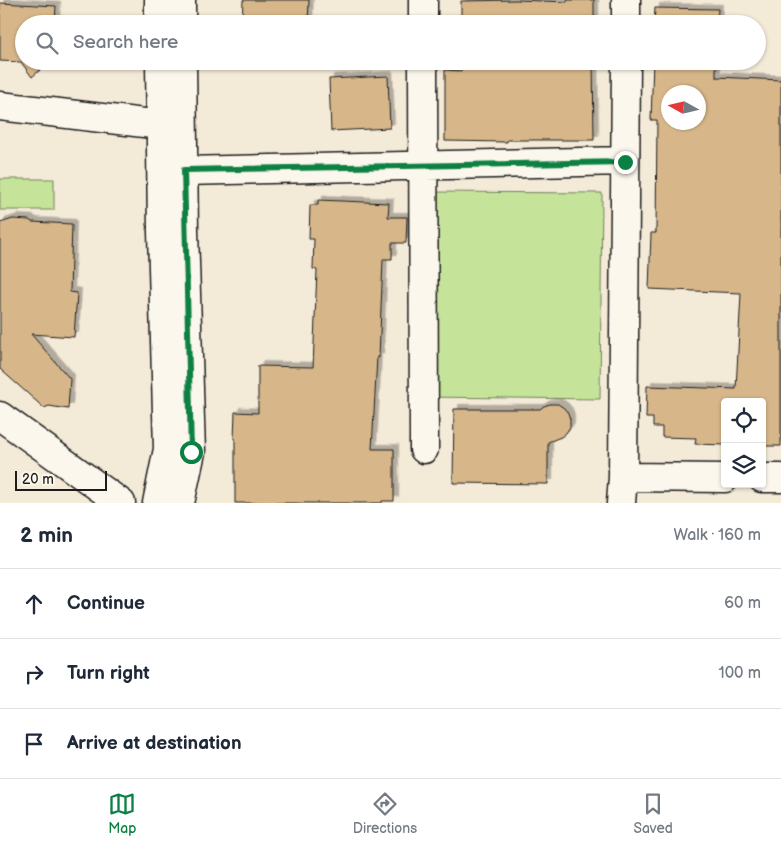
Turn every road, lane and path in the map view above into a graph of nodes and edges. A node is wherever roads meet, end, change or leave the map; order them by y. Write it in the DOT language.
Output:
graph roads {
  1 [pos="159,0"];
  2 [pos="181,0"];
  3 [pos="423,0"];
  4 [pos="626,0"];
  5 [pos="159,15"];
  6 [pos="181,15"];
  7 [pos="423,15"];
  8 [pos="626,15"];
  9 [pos="160,70"];
  10 [pos="182,70"];
  11 [pos="423,70"];
  12 [pos="626,70"];
  13 [pos="0,106"];
  14 [pos="161,125"];
  15 [pos="625,162"];
  16 [pos="423,165"];
  17 [pos="184,170"];
  18 [pos="0,416"];
  19 [pos="424,449"];
  20 [pos="721,478"];
  21 [pos="766,478"];
  22 [pos="781,478"];
  23 [pos="622,490"];
  24 [pos="121,503"];
  25 [pos="157,503"];
  26 [pos="180,503"];
  1 -- 5 [label="street"];
  2 -- 6 [label="street"];
  3 -- 7 [label="street"];
  4 -- 8 [label="street"];
  9 -- 14 [label="street"];
  10 -- 17 [label="street"];
  11 -- 16 [label="street"];
  12 -- 15 [label="street"];
  13 -- 14 [label="street"];
  14 -- 25 [label="street"];
  15 -- 16 [label="street"];
  15 -- 23 [label="street"];
  16 -- 17 [label="street"];
  16 -- 19 [label="street"];
  17 -- 26 [label="street"];
  18 -- 24 [label="street"];
  20 -- 23 [label="street"];
  21 -- 22 [label="street"];
}
